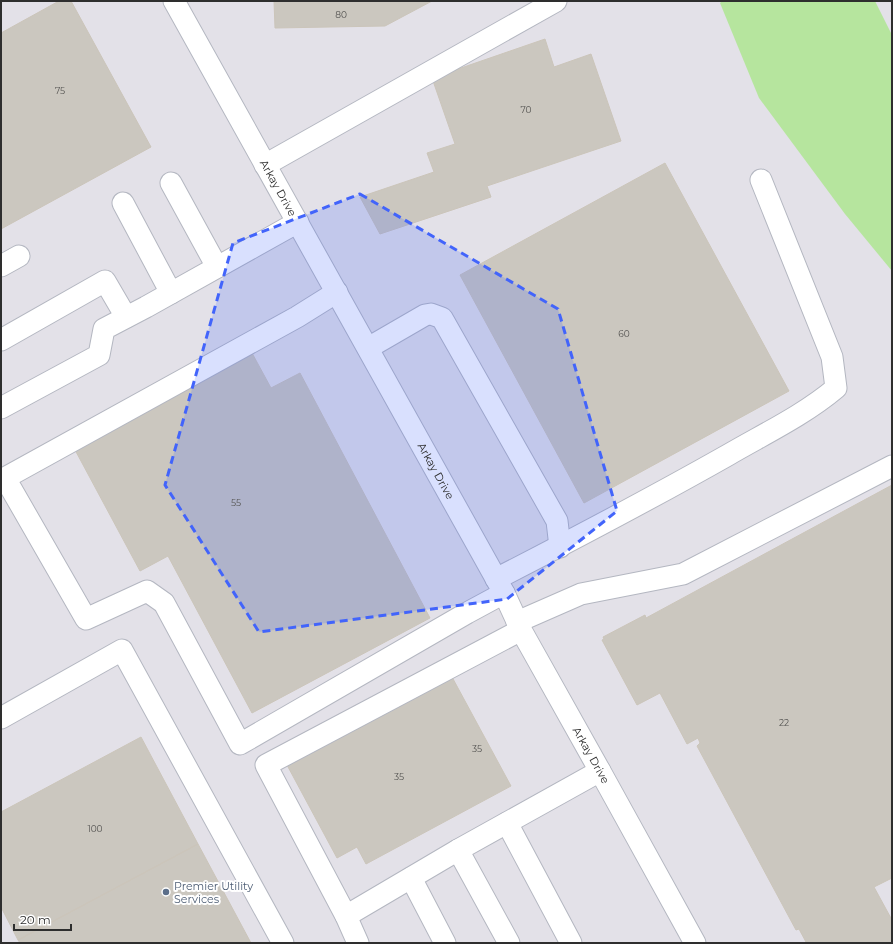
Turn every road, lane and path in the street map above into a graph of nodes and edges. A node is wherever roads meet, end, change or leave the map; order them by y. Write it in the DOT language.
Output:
graph roads {
  1 [pos="174,1"];
  2 [pos="556,1"];
  3 [pos="266,165"];
  4 [pos="761,180"];
  5 [pos="171,183"];
  6 [pos="123,203"];
  7 [pos="298,222"];
  8 [pos="217,267"];
  9 [pos="337,292"];
  10 [pos="171,293"];
  11 [pos="126,317"];
  12 [pos="1,340"];
  13 [pos="368,348"];
  14 [pos="1,408"];
  15 [pos="892,466"];
  16 [pos="560,546"];
  17 [pos="500,586"];
  18 [pos="519,626"];
  19 [pos="1,718"];
  20 [pos="600,771"];
  21 [pos="507,823"];
  22 [pos="458,850"];
  23 [pos="411,878"];
  24 [pos="346,916"];
  25 [pos="283,943"];
  26 [pos="358,943"];
  27 [pos="445,943"];
  28 [pos="509,943"];
  29 [pos="571,943"];
  30 [pos="695,943"];
  1 -- 3 [label="street, Arkay Drive"];
  2 -- 3 [label="street"];
  3 -- 7 [label="street, Arkay Drive"];
  4 -- 16 [label="street"];
  5 -- 8 [label="street"];
  6 -- 10 [label="street"];
  7 -- 8 [label="street"];
  7 -- 9 [label="street, Arkay Drive"];
  8 -- 10 [label="street"];
  9 -- 13 [label="street, Arkay Drive"];
  9 -- 17 [label="street"];
  10 -- 11 [label="street"];
  11 -- 12 [label="street"];
  11 -- 14 [label="street"];
  13 -- 16 [label="street"];
  13 -- 17 [label="street, Arkay Drive"];
  15 -- 18 [label="street"];
  16 -- 17 [label="street"];
  17 -- 18 [label="street, Arkay Drive"];
  18 -- 20 [label="street, Arkay Drive"];
  18 -- 24 [label="street"];
  19 -- 25 [label="street"];
  20 -- 21 [label="street"];
  20 -- 30 [label="street, Arkay Drive"];
  21 -- 22 [label="street"];
  21 -- 29 [label="street"];
  22 -- 23 [label="street"];
  22 -- 28 [label="street"];
  23 -- 24 [label="street"];
  23 -- 27 [label="street"];
  24 -- 26 [label="street"];
}
